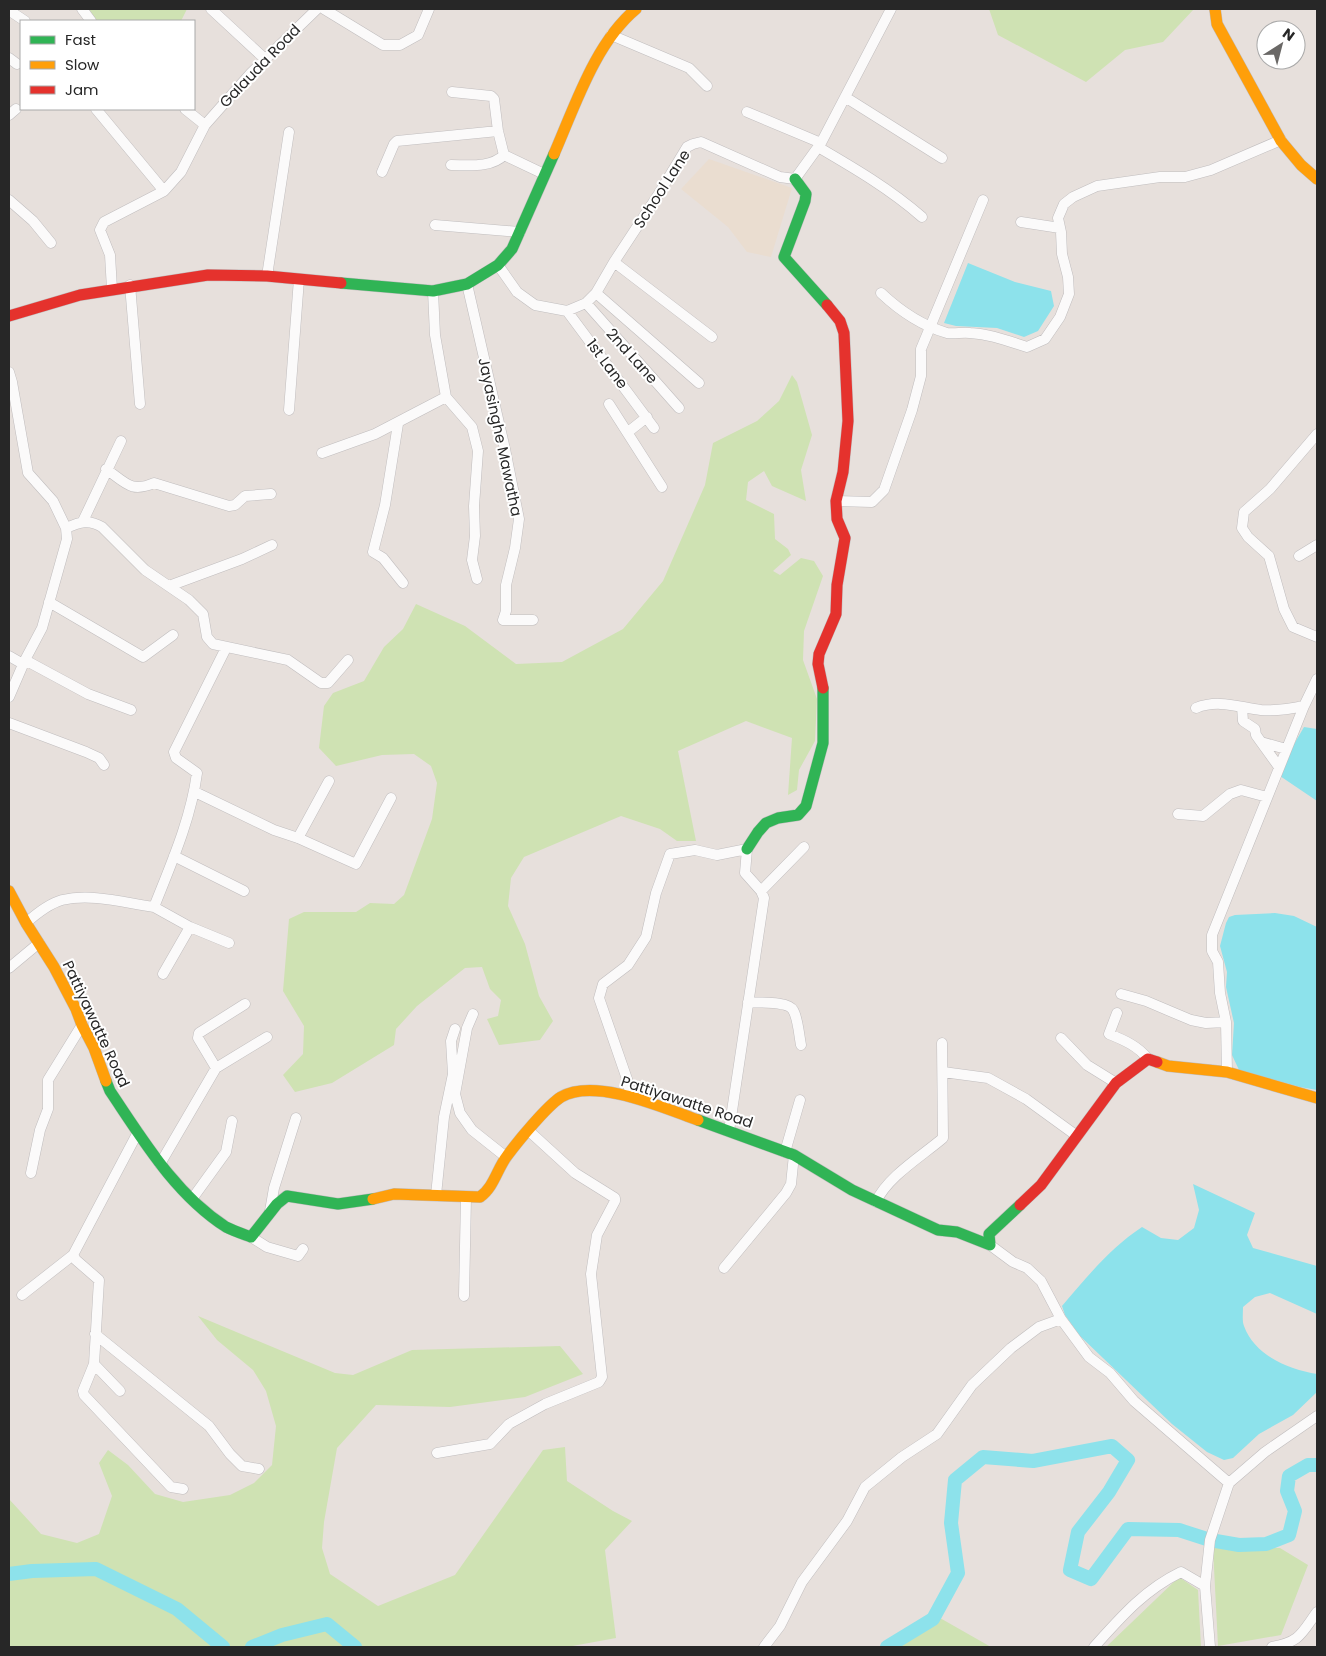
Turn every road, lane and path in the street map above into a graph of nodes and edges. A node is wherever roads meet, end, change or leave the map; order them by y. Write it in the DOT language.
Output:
graph roads {
  1 [pos="10,9"];
  2 [pos="82,9"];
  3 [pos="211,9"];
  4 [pos="317,9"];
  5 [pos="324,9"];
  6 [pos="429,9"];
  7 [pos="636,9"];
  8 [pos="891,9"];
  9 [pos="1215,9"];
  10 [pos="24,20"];
  11 [pos="89,20"];
  12 [pos="611,35"];
  13 [pos="266,59"];
  14 [pos="707,86"];
  15 [pos="452,92"];
  16 [pos="845,97"];
  17 [pos="97,110"];
  18 [pos="186,110"];
  19 [pos="747,112"];
  20 [pos="205,125"];
  21 [pos="498,131"];
  22 [pos="289,132"];
  23 [pos="1281,140"];
  24 [pos="819,145"];
  25 [pos="504,155"];
  26 [pos="942,158"];
  27 [pos="451,165"];
  28 [pos="382,172"];
  29 [pos="544,174"];
  30 [pos="795,179"];
  31 [pos="1317,179"];
  32 [pos="164,191"];
  33 [pos="9,200"];
  34 [pos="983,200"];
  35 [pos="922,217"];
  36 [pos="1021,222"];
  37 [pos="435,225"];
  38 [pos="1060,228"];
  39 [pos="520,232"];
  40 [pos="52,243"];
  41 [pos="614,262"];
  42 [pos="498,265"];
  43 [pos="267,276"];
  44 [pos="299,280"];
  45 [pos="467,284"];
  46 [pos="130,285"];
  47 [pos="112,288"];
  48 [pos="433,291"];
  49 [pos="596,293"];
  50 [pos="881,293"];
  51 [pos="586,303"];
  52 [pos="567,311"];
  53 [pos="9,316"];
  54 [pos="930,327"];
  55 [pos="712,337"];
  56 [pos="9,372"];
  57 [pos="699,384"];
  58 [pos="446,397"];
  59 [pos="140,404"];
  60 [pos="609,404"];
  61 [pos="679,408"];
  62 [pos="289,410"];
  63 [pos="647,417"];
  64 [pos="398,424"];
  65 [pos="654,428"];
  66 [pos="628,432"];
  67 [pos="1317,434"];
  68 [pos="121,440"];
  69 [pos="322,453"];
  70 [pos="106,470"];
  71 [pos="662,487"];
  72 [pos="271,494"];
  73 [pos="836,501"];
  74 [pos="83,521"];
  75 [pos="66,528"];
  76 [pos="272,545"];
  77 [pos="1317,545"];
  78 [pos="1299,556"];
  79 [pos="477,579"];
  80 [pos="403,582"];
  81 [pos="169,586"];
  82 [pos="49,602"];
  83 [pos="533,620"];
  84 [pos="173,635"];
  85 [pos="1317,637"];
  86 [pos="226,648"];
  87 [pos="9,656"];
  88 [pos="348,660"];
  89 [pos="24,662"];
  90 [pos="1317,679"];
  91 [pos="9,697"];
  92 [pos="1304,706"];
  93 [pos="1242,707"];
  94 [pos="1196,708"];
  95 [pos="131,710"];
  96 [pos="9,723"];
  97 [pos="1261,742"];
  98 [pos="1286,749"];
  99 [pos="104,765"];
  100 [pos="1279,767"];
  101 [pos="329,781"];
  102 [pos="195,792"];
  103 [pos="1267,796"];
  104 [pos="392,798"];
  105 [pos="1178,814"];
  106 [pos="298,838"];
  107 [pos="804,847"];
  108 [pos="747,849"];
  109 [pos="174,856"];
  110 [pos="9,891"];
  111 [pos="244,891"];
  112 [pos="761,891"];
  113 [pos="154,908"];
  114 [pos="26,923"];
  115 [pos="190,927"];
  116 [pos="39,943"];
  117 [pos="229,943"];
  118 [pos="9,968"];
  119 [pos="163,974"];
  120 [pos="1120,994"];
  121 [pos="748,1002"];
  122 [pos="245,1004"];
  123 [pos="1117,1012"];
  124 [pos="473,1014"];
  125 [pos="1226,1022"];
  126 [pos="82,1024"];
  127 [pos="455,1029"];
  128 [pos="267,1037"];
  129 [pos="1061,1038"];
  130 [pos="942,1043"];
  131 [pos="801,1045"];
  132 [pos="1148,1059"];
  133 [pos="216,1068"];
  134 [pos="943,1072"];
  135 [pos="1227,1072"];
  136 [pos="1116,1083"];
  137 [pos="630,1097"];
  138 [pos="1317,1098"];
  139 [pos="800,1100"];
  140 [pos="296,1118"];
  141 [pos="232,1121"];
  142 [pos="529,1131"];
  143 [pos="729,1131"];
  144 [pos="138,1132"];
  145 [pos="1077,1136"];
  146 [pos="789,1153"];
  147 [pos="506,1157"];
  148 [pos="160,1164"];
  149 [pos="31,1173"];
  150 [pos="436,1195"];
  151 [pos="466,1197"];
  152 [pos="192,1199"];
  153 [pos="876,1202"];
  154 [pos="270,1214"];
  155 [pos="251,1237"];
  156 [pos="990,1245"];
  157 [pos="303,1249"];
  158 [pos="73,1255"];
  159 [pos="724,1268"];
  160 [pos="22,1295"];
  161 [pos="464,1296"];
  162 [pos="1061,1319"];
  163 [pos="95,1334"];
  164 [pos="94,1364"];
  165 [pos="120,1391"];
  166 [pos="1317,1416"];
  167 [pos="437,1453"];
  168 [pos="259,1469"];
  169 [pos="1229,1483"];
  170 [pos="183,1489"];
  171 [pos="1205,1586"];
  172 [pos="1317,1612"];
  173 [pos="764,1647"];
  174 [pos="1094,1647"];
  175 [pos="1210,1647"];
  176 [pos="1272,1647"];
  1 -- 10 [label="street"];
  2 -- 11 [label="street"];
  3 -- 13 [label="street"];
  4 -- 13 [label="street, Galauda Road"];
  5 -- 6 [label="street"];
  7 -- 12 [label="street"];
  8 -- 16 [label="street"];
  9 -- 23 [label="street"];
  12 -- 14 [label="street"];
  12 -- 29 [label="street"];
  13 -- 20 [label="street, Galauda Road"];
  15 -- 21 [label="street"];
  16 -- 24 [label="street"];
  16 -- 26 [label="street"];
  17 -- 32 [label="street"];
  18 -- 20 [label="street"];
  19 -- 24 [label="street"];
  20 -- 32 [label="street, Galauda Road"];
  21 -- 25 [label="street"];
  21 -- 28 [label="street"];
  22 -- 43 [label="street"];
  23 -- 31 [label="street"];
  23 -- 38 [label="street"];
  24 -- 30 [label="street"];
  24 -- 35 [label="street"];
  25 -- 27 [label="street"];
  25 -- 29 [label="street"];
  29 -- 39 [label="street"];
  30 -- 41 [label="street, School Lane"];
  30 -- 73 [label="street"];
  32 -- 47 [label="street, Galauda Road"];
  33 -- 40 [label="street"];
  34 -- 54 [label="street"];
  36 -- 38 [label="street"];
  37 -- 39 [label="street"];
  38 -- 54 [label="street"];
  39 -- 42 [label="street"];
  41 -- 49 [label="street, School Lane"];
  41 -- 55 [label="street"];
  42 -- 45 [label="street"];
  42 -- 52 [label="street"];
  43 -- 44 [label="street"];
  43 -- 46 [label="street"];
  44 -- 48 [label="street"];
  44 -- 62 [label="street"];
  45 -- 48 [label="street"];
  45 -- 83 [label="street, Jayasinghe Mawatha"];
  46 -- 47 [label="street"];
  46 -- 59 [label="street"];
  47 -- 53 [label="street"];
  48 -- 58 [label="street"];
  49 -- 51 [label="street, School Lane"];
  49 -- 57 [label="street"];
  50 -- 54 [label="street"];
  51 -- 52 [label="street, School Lane"];
  51 -- 61 [label="street, 2nd Lane"];
  52 -- 63 [label="street, 1st Lane"];
  54 -- 73 [label="street"];
  56 -- 75 [label="street"];
  58 -- 64 [label="street"];
  58 -- 79 [label="street"];
  60 -- 66 [label="street, 1st Lane"];
  63 -- 65 [label="street, 1st Lane"];
  63 -- 66 [label="street"];
  64 -- 69 [label="street"];
  64 -- 80 [label="street"];
  66 -- 71 [label="street, 1st Lane"];
  67 -- 85 [label="street"];
  68 -- 70 [label="street"];
  70 -- 72 [label="street"];
  70 -- 74 [label="street"];
  73 -- 108 [label="street"];
  74 -- 75 [label="street"];
  74 -- 81 [label="street"];
  75 -- 82 [label="street"];
  76 -- 81 [label="street"];
  77 -- 78 [label="street"];
  81 -- 86 [label="street"];
  82 -- 84 [label="street"];
  82 -- 89 [label="street"];
  86 -- 88 [label="street"];
  86 -- 102 [label="street"];
  87 -- 89 [label="street"];
  89 -- 91 [label="street"];
  89 -- 95 [label="street"];
  90 -- 92 [label="street"];
  92 -- 93 [label="street"];
  92 -- 98 [label="street"];
  93 -- 94 [label="street"];
  93 -- 97 [label="street"];
  96 -- 99 [label="street"];
  97 -- 98 [label="street"];
  97 -- 100 [label="street"];
  98 -- 100 [label="street"];
  100 -- 103 [label="street"];
  101 -- 106 [label="street"];
  102 -- 106 [label="street"];
  102 -- 109 [label="street"];
  103 -- 105 [label="street"];
  103 -- 125 [label="street"];
  104 -- 106 [label="street"];
  107 -- 112 [label="street"];
  108 -- 112 [label="street"];
  108 -- 137 [label="street"];
  109 -- 111 [label="street"];
  109 -- 113 [label="street"];
  110 -- 114 [label="street, Pattiyawatte Road"];
  112 -- 121 [label="street"];
  113 -- 114 [label="street"];
  113 -- 115 [label="street"];
  114 -- 116 [label="street, Pattiyawatte Road"];
  115 -- 117 [label="street"];
  115 -- 119 [label="street"];
  116 -- 118 [label="street"];
  116 -- 126 [label="street, Pattiyawatte Road"];
  120 -- 125 [label="street"];
  121 -- 131 [label="street"];
  121 -- 143 [label="street"];
  122 -- 133 [label="street"];
  123 -- 132 [label="street"];
  124 -- 147 [label="street"];
  125 -- 135 [label="street"];
  126 -- 144 [label="street, Pattiyawatte Road"];
  126 -- 149 [label="street"];
  127 -- 150 [label="street"];
  128 -- 133 [label="street"];
  129 -- 136 [label="street"];
  130 -- 134 [label="street"];
  132 -- 135 [label="street"];
  132 -- 136 [label="street"];
  133 -- 148 [label="street"];
  134 -- 145 [label="street"];
  134 -- 153 [label="street"];
  135 -- 138 [label="street"];
  136 -- 145 [label="street"];
  137 -- 142 [label="street, Pattiyawatte Road"];
  137 -- 143 [label="street, Pattiyawatte Road"];
  139 -- 146 [label="street"];
  140 -- 154 [label="street"];
  141 -- 152 [label="street"];
  142 -- 147 [label="street, Pattiyawatte Road"];
  142 -- 167 [label="street"];
  143 -- 146 [label="street, Pattiyawatte Road"];
  144 -- 148 [label="street, Pattiyawatte Road"];
  144 -- 158 [label="street"];
  145 -- 156 [label="street"];
  146 -- 153 [label="street, Pattiyawatte Road"];
  146 -- 159 [label="street"];
  147 -- 151 [label="street, Pattiyawatte Road"];
  148 -- 152 [label="street, Pattiyawatte Road"];
  150 -- 151 [label="street, Pattiyawatte Road"];
  150 -- 154 [label="street, Pattiyawatte Road"];
  151 -- 161 [label="street"];
  152 -- 155 [label="street, Pattiyawatte Road"];
  153 -- 156 [label="street, Pattiyawatte Road"];
  154 -- 155 [label="street, Pattiyawatte Road"];
  155 -- 157 [label="street"];
  156 -- 162 [label="street"];
  158 -- 160 [label="street"];
  158 -- 163 [label="street"];
  162 -- 169 [label="street"];
  162 -- 173 [label="street"];
  163 -- 164 [label="street"];
  163 -- 168 [label="street"];
  164 -- 165 [label="street"];
  164 -- 170 [label="street"];
  166 -- 169 [label="street"];
  169 -- 171 [label="street"];
  171 -- 174 [label="street"];
  171 -- 175 [label="street"];
  172 -- 176 [label="street"];
}
